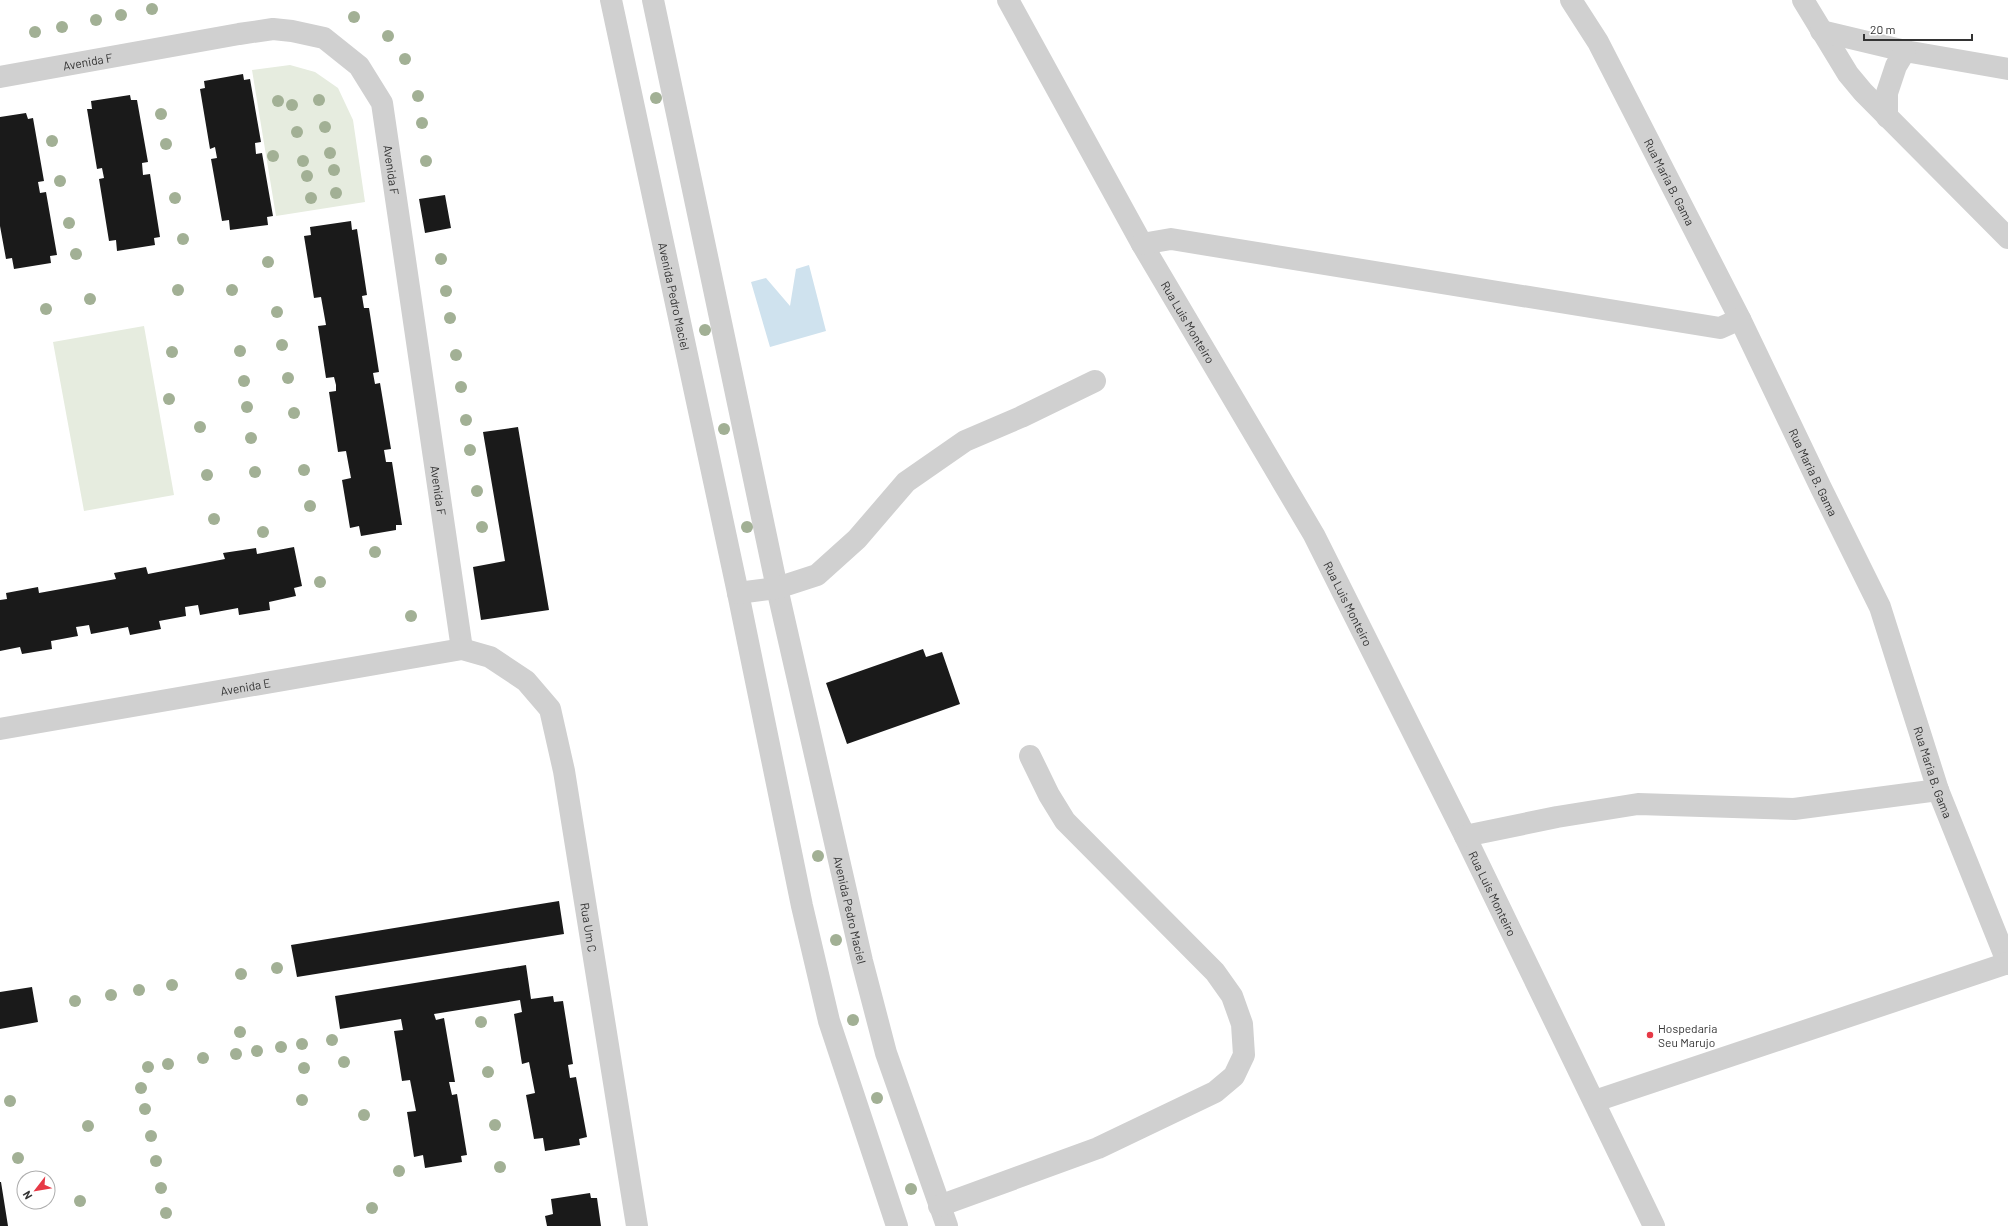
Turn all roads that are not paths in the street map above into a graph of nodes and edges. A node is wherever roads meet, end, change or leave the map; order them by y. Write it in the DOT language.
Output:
graph roads {
  1 [pos="611,0"];
  2 [pos="653,0"];
  3 [pos="1008,0"];
  4 [pos="1571,0"];
  5 [pos="1803,0"];
  6 [pos="1821,31"];
  7 [pos="1905,51"];
  8 [pos="2008,69"];
  9 [pos="0,77"];
  10 [pos="1887,117"];
  11 [pos="2008,238"];
  12 [pos="1142,244"];
  13 [pos="1740,319"];
  14 [pos="1095,380"];
  15 [pos="777,588"];
  16 [pos="738,593"];
  17 [pos="462,649"];
  18 [pos="490,657"];
  19 [pos="0,730"];
  20 [pos="1030,756"];
  21 [pos="1938,790"];
  22 [pos="1465,836"];
  23 [pos="2008,963"];
  24 [pos="1595,1100"];
  25 [pos="943,1216"];
  26 [pos="637,1226"];
  27 [pos="897,1226"];
  28 [pos="1654,1226"];
  1 -- 16 [label="street, Avenida Pedro Maciel"];
  2 -- 15 [label="street, Avenida Pedro Maciel"];
  3 -- 12 [label="street, Rua Luis Monteiro"];
  4 -- 13 [label="street, Rua Maria B. Gama"];
  5 -- 6 [label="street"];
  6 -- 7 [label="street"];
  6 -- 10 [label="street"];
  7 -- 8 [label="street"];
  7 -- 10 [label="street"];
  9 -- 17 [label="street, Avenida F"];
  10 -- 11 [label="street"];
  12 -- 13 [label="street"];
  12 -- 22 [label="street, Rua Luis Monteiro"];
  13 -- 21 [label="street, Rua Maria B. Gama"];
  14 -- 15 [label="street"];
  15 -- 16 [label="street"];
  15 -- 25 [label="street, Avenida Pedro Maciel"];
  16 -- 27 [label="street, Avenida Pedro Maciel"];
  17 -- 18 [label="street, Avenida E"];
  17 -- 19 [label="street, Avenida E"];
  18 -- 26 [label="street, Rua Um C"];
  20 -- 25 [label="street"];
  21 -- 22 [label="street"];
  21 -- 23 [label="street, Rua Maria B. Gama"];
  22 -- 24 [label="street, Rua Luis Monteiro"];
  23 -- 24 [label="street"];
  24 -- 28 [label="street, Rua Luis Monteiro"];
}
